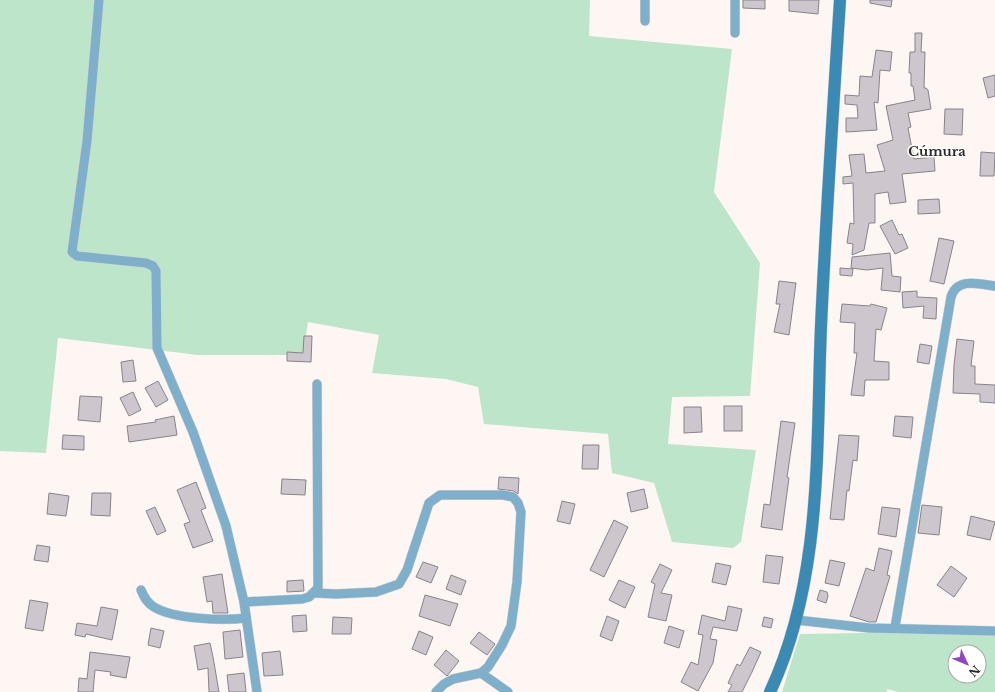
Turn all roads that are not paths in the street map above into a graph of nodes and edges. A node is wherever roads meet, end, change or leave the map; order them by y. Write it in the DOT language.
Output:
graph roads {
  1 [pos="99,0"];
  2 [pos="645,0"];
  3 [pos="735,0"];
  4 [pos="840,0"];
  5 [pos="645,21"];
  6 [pos="735,33"];
  7 [pos="995,286"];
  8 [pos="317,384"];
  9 [pos="141,590"];
  10 [pos="315,593"];
  11 [pos="244,602"];
  12 [pos="246,618"];
  13 [pos="796,620"];
  14 [pos="894,627"];
  15 [pos="995,631"];
  16 [pos="481,673"];
  17 [pos="257,692"];
  18 [pos="436,692"];
  19 [pos="508,692"];
  20 [pos="770,692"];
  1 -- 11 [label="street"];
  2 -- 5 [label="street"];
  3 -- 6 [label="street"];
  4 -- 13 [label="main road"];
  7 -- 14 [label="street"];
  8 -- 10 [label="street"];
  9 -- 12 [label="street"];
  10 -- 11 [label="street"];
  10 -- 16 [label="street"];
  11 -- 12 [label="street"];
  12 -- 17 [label="street"];
  13 -- 14 [label="street"];
  13 -- 20 [label="main road"];
  14 -- 15 [label="street"];
  16 -- 18 [label="street"];
  16 -- 19 [label="street"];
}
